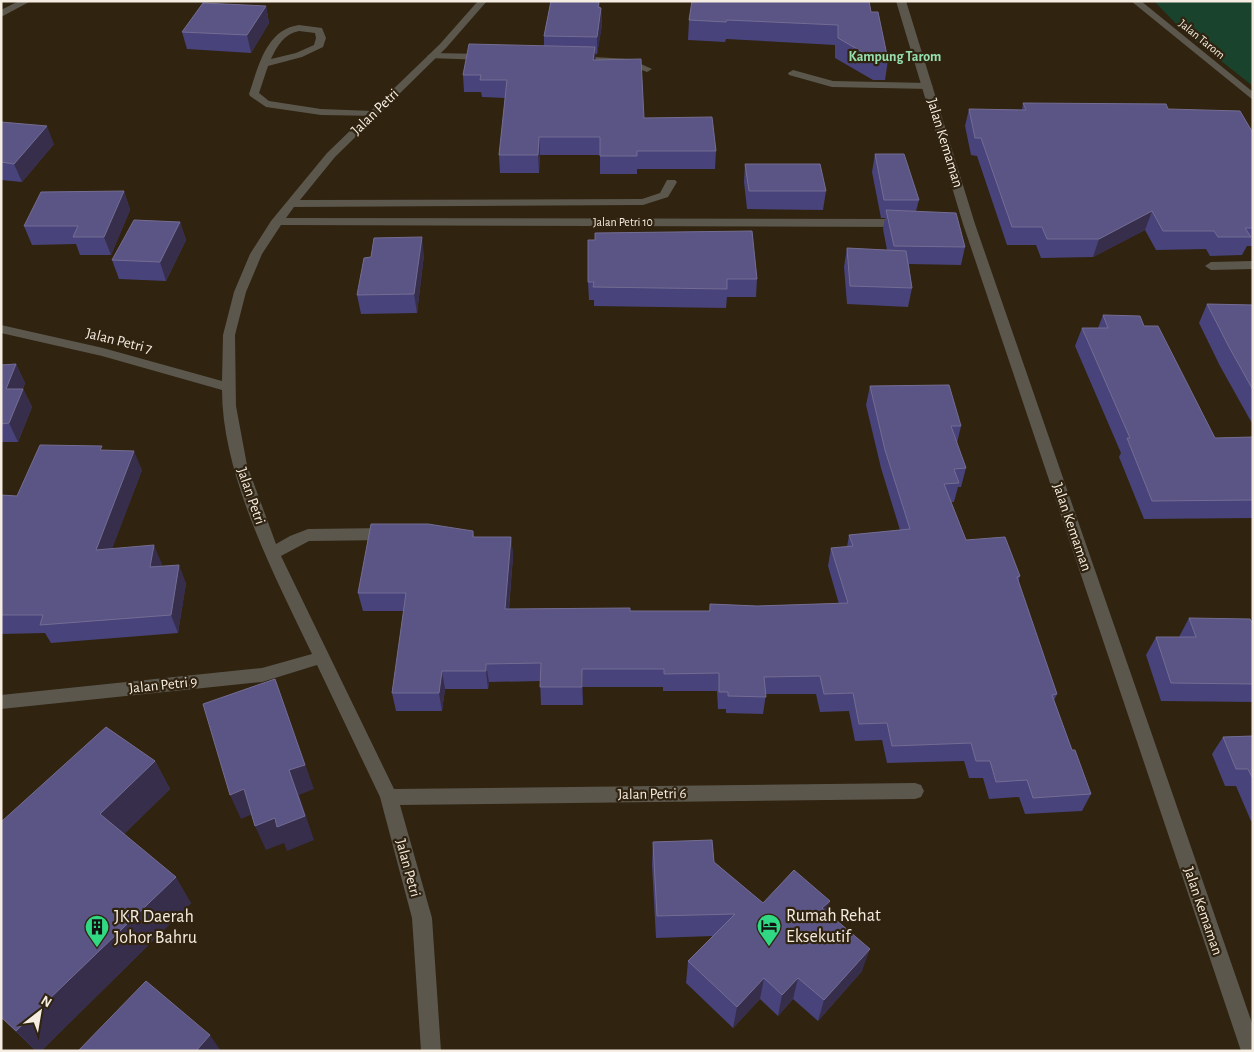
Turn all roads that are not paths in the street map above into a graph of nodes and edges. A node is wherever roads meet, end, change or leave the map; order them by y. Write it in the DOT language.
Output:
graph roads {
  1 [pos="27,1"];
  2 [pos="483,1"];
  3 [pos="901,1"];
  4 [pos="1135,1"];
  5 [pos="1,14"];
  6 [pos="432,56"];
  7 [pos="498,57"];
  8 [pos="564,58"];
  9 [pos="264,64"];
  10 [pos="647,69"];
  11 [pos="793,74"];
  12 [pos="928,86"];
  13 [pos="1253,97"];
  14 [pos="373,114"];
  15 [pos="671,182"];
  16 [pos="291,204"];
  17 [pos="277,221"];
  18 [pos="919,224"];
  19 [pos="1211,266"];
  20 [pos="1253,266"];
  21 [pos="1,329"];
  22 [pos="229,387"];
  23 [pos="398,534"];
  24 [pos="272,554"];
  25 [pos="323,657"];
  26 [pos="1,702"];
  27 [pos="915,791"];
  28 [pos="389,797"];
  29 [pos="430,1051"];
  30 [pos="1251,1051"];
  1 -- 5 [label="street"];
  2 -- 6 [label="street, Jalan Petri"];
  3 -- 12 [label="street, Jalan Kemaman"];
  4 -- 13 [label="street, Jalan Tarom"];
  6 -- 7 [label="street"];
  6 -- 14 [label="street, Jalan Petri"];
  8 -- 10 [label="street"];
  9 -- 9 [label="street"];
  9 -- 14 [label="street"];
  11 -- 12 [label="street"];
  12 -- 30 [label="street, Jalan Kemaman"];
  14 -- 16 [label="street, Jalan Petri"];
  15 -- 16 [label="street"];
  16 -- 17 [label="street, Jalan Petri"];
  17 -- 18 [label="street, Jalan Petri 10"];
  17 -- 22 [label="street, Jalan Petri"];
  19 -- 20 [label="street"];
  21 -- 22 [label="street, Jalan Petri 7"];
  22 -- 24 [label="street, Jalan Petri"];
  23 -- 24 [label="street"];
  24 -- 25 [label="street, Jalan Petri"];
  25 -- 26 [label="street, Jalan Petri 9"];
  25 -- 28 [label="street, Jalan Petri"];
  27 -- 28 [label="street, Jalan Petri 6"];
  28 -- 29 [label="street, Jalan Petri"];
}
